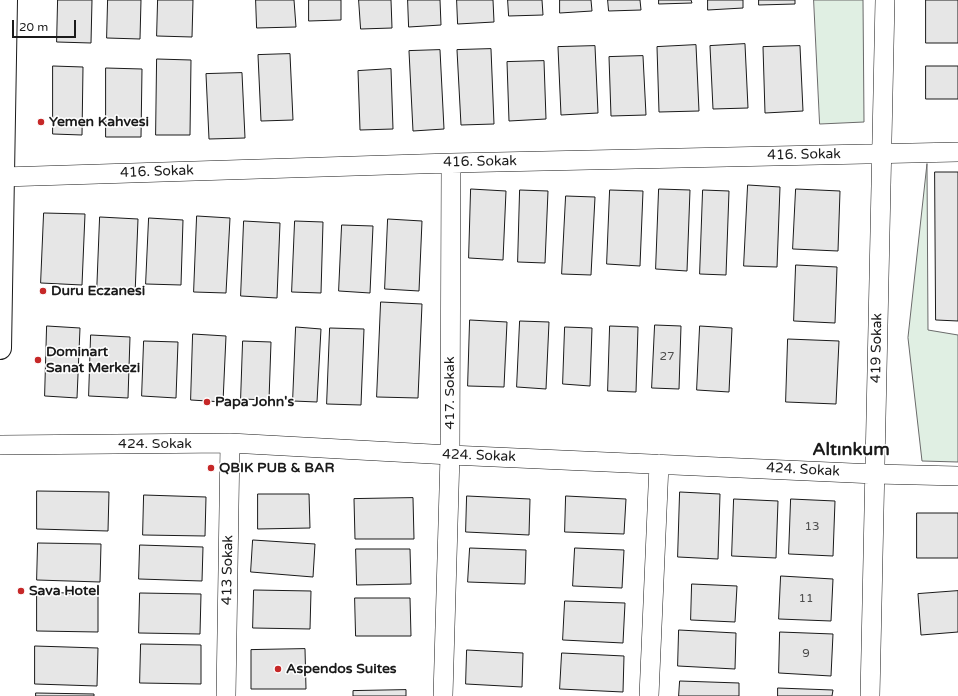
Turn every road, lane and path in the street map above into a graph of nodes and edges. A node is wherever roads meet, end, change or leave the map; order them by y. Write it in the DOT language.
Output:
graph roads {
  1 [pos="6,0"];
  2 [pos="885,0"];
  3 [pos="958,152"];
  4 [pos="881,154"];
  5 [pos="451,163"];
  6 [pos="3,177"];
  7 [pos="0,348"];
  8 [pos="230,444"];
  9 [pos="0,445"];
  10 [pos="450,455"];
  11 [pos="659,464"];
  12 [pos="875,474"];
  13 [pos="958,476"];
  14 [pos="226,696"];
  15 [pos="443,696"];
  16 [pos="649,696"];
  17 [pos="870,696"];
  1 -- 6 [label="main road"];
  2 -- 4 [label="street, 419 Sokak"];
  3 -- 4 [label="street, 416. Sokak"];
  4 -- 5 [label="street, 416. Sokak"];
  4 -- 12 [label="street, 419 Sokak"];
  5 -- 6 [label="street, 416. Sokak"];
  5 -- 10 [label="street, 417. Sokak"];
  6 -- 7 [label="main road"];
  8 -- 9 [label="street, 424. Sokak"];
  8 -- 10 [label="street, 424. Sokak"];
  8 -- 14 [label="street, 413 Sokak"];
  10 -- 11 [label="street, 424. Sokak"];
  10 -- 15 [label="street, 417. Sokak"];
  11 -- 12 [label="street, 424. Sokak"];
  11 -- 16 [label="street"];
  12 -- 13 [label="street, 424. Sokak"];
  12 -- 17 [label="street, 419 Sokak"];
}
